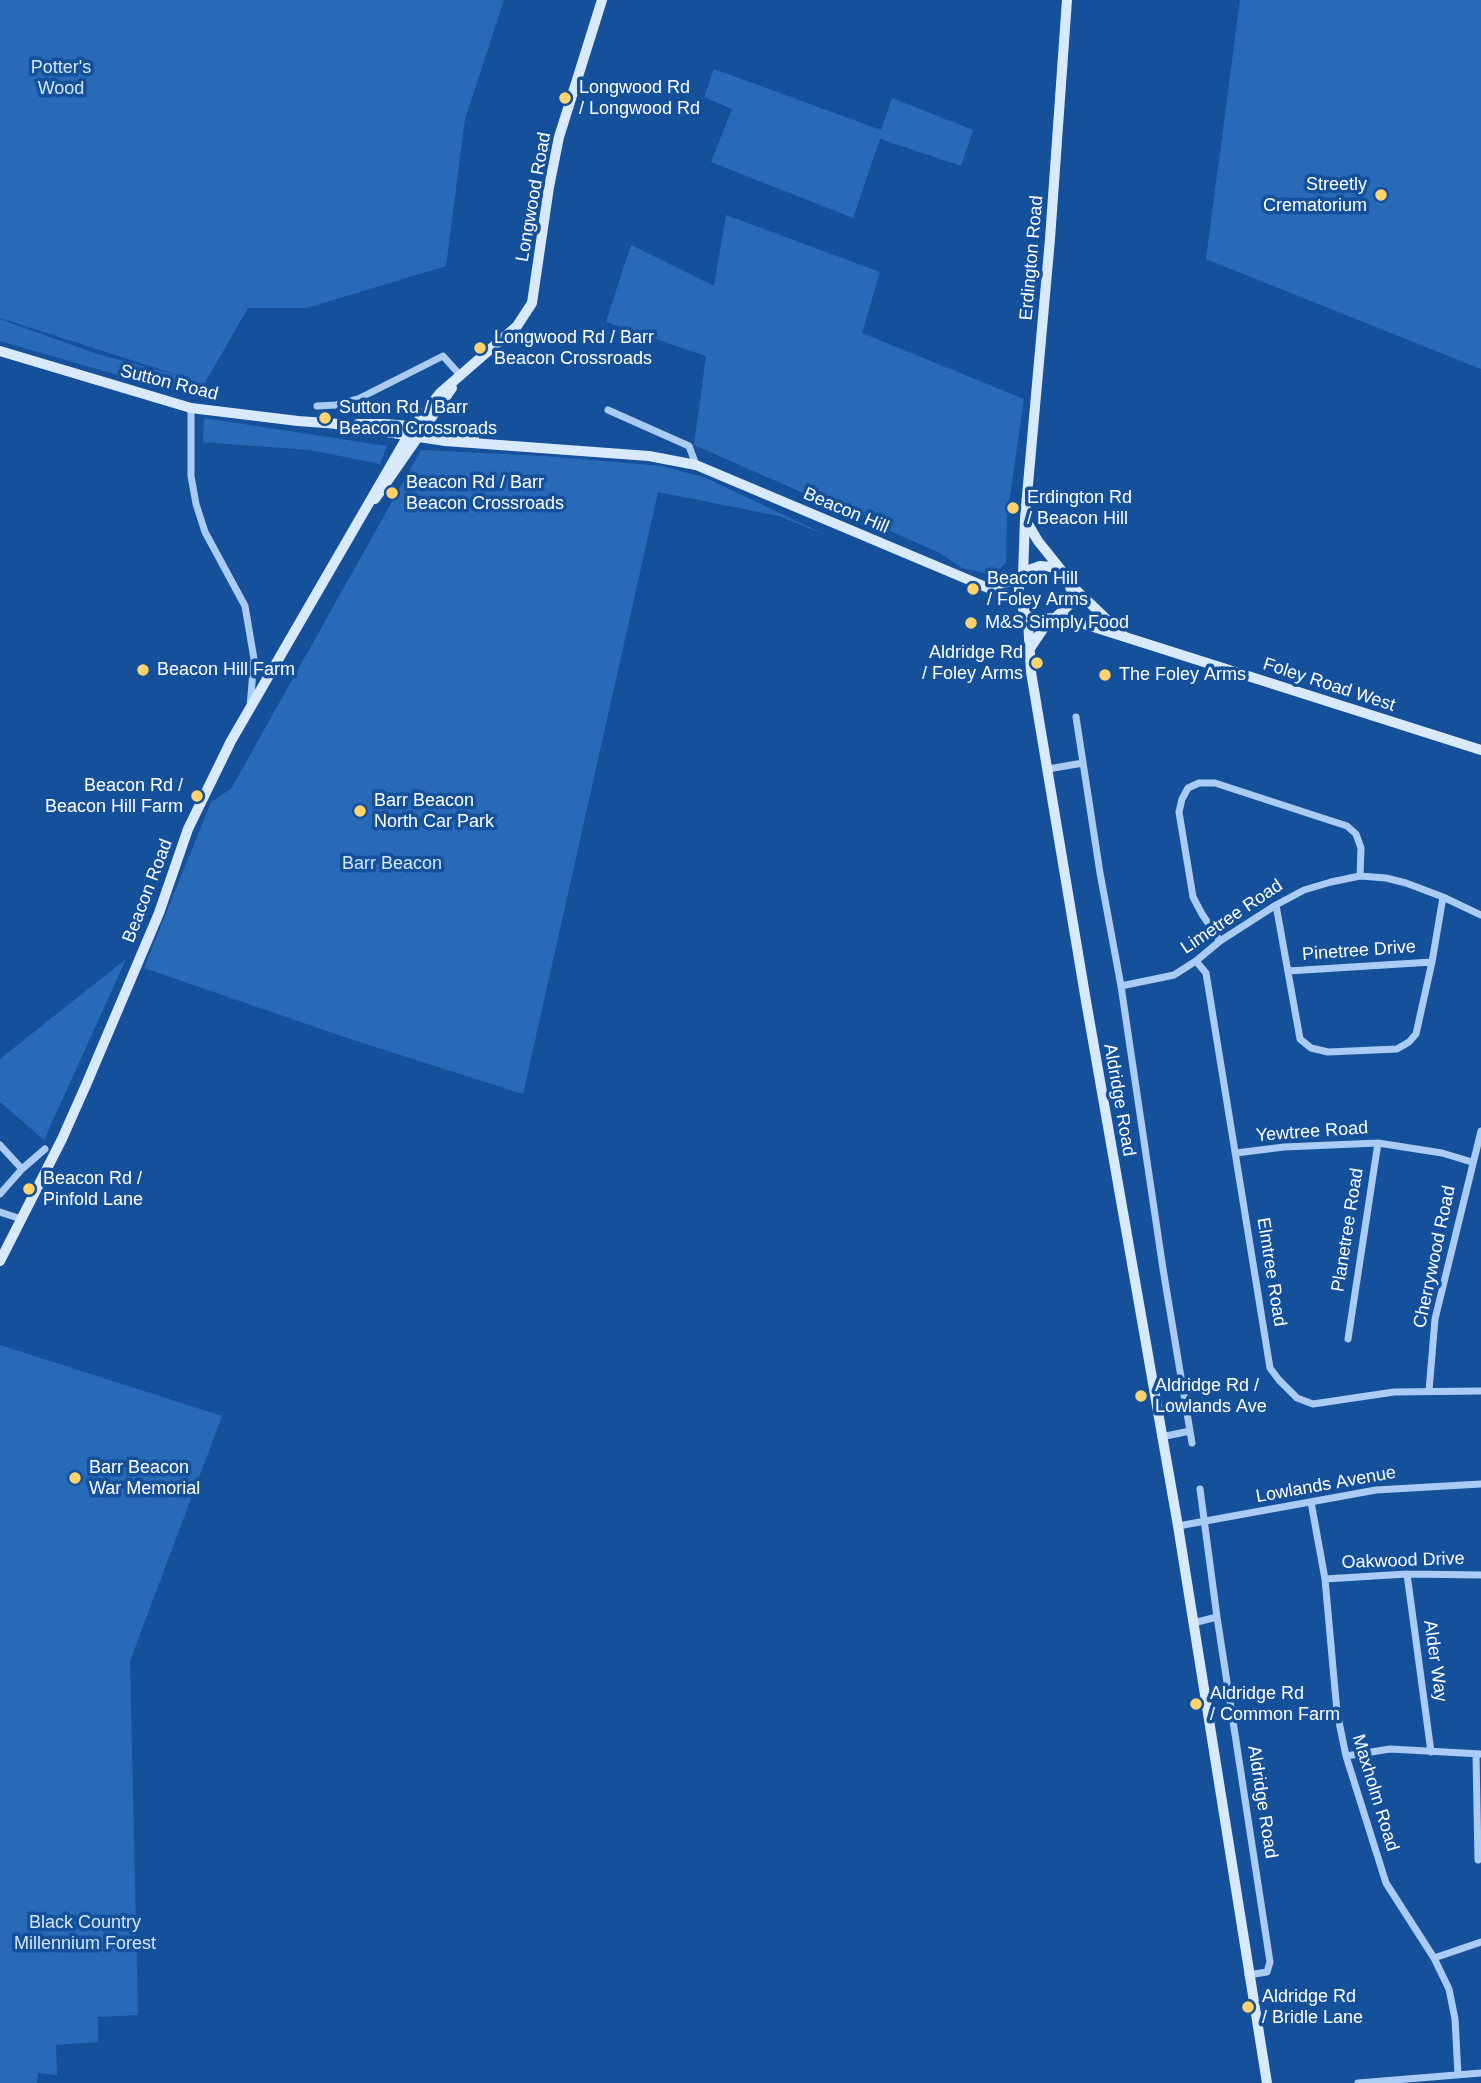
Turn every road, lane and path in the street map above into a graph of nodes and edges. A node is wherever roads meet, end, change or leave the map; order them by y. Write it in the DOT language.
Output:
graph roads {
  1 [pos="602,0"];
  2 [pos="1067,0"];
  3 [pos="0,351"];
  4 [pos="460,375"];
  5 [pos="317,406"];
  6 [pos="191,408"];
  7 [pos="608,410"];
  8 [pos="425,428"];
  9 [pos="413,433"];
  10 [pos="502,444"];
  11 [pos="696,465"];
  12 [pos="1025,518"];
  13 [pos="1060,571"];
  14 [pos="1021,578"];
  15 [pos="1070,584"];
  16 [pos="984,587"];
  17 [pos="1021,605"];
  18 [pos="1054,618"];
  19 [pos="1127,639"];
  20 [pos="1031,647"];
  21 [pos="250,708"];
  22 [pos="1076,717"];
  23 [pos="1481,750"];
  24 [pos="1083,764"];
  25 [pos="1048,769"];
  26 [pos="1360,876"];
  27 [pos="1443,897"];
  28 [pos="1276,905"];
  29 [pos="1481,915"];
  30 [pos="1220,940"];
  31 [pos="1196,961"];
  32 [pos="1432,962"];
  33 [pos="1289,971"];
  34 [pos="1121,986"];
  35 [pos="1481,1131"];
  36 [pos="1378,1143"];
  37 [pos="0,1145"];
  38 [pos="45,1149"];
  39 [pos="1236,1153"];
  40 [pos="1472,1162"];
  41 [pos="22,1169"];
  42 [pos="0,1194"];
  43 [pos="0,1212"];
  44 [pos="21,1219"];
  45 [pos="0,1261"];
  46 [pos="1348,1339"];
  47 [pos="1429,1391"];
  48 [pos="1481,1391"];
  49 [pos="1190,1431"];
  50 [pos="1161,1437"];
  51 [pos="1192,1443"];
  52 [pos="1481,1485"];
  53 [pos="1200,1489"];
  54 [pos="1311,1503"];
  55 [pos="1205,1521"];
  56 [pos="1178,1526"];
  57 [pos="1407,1574"];
  58 [pos="1481,1575"];
  59 [pos="1325,1580"];
  60 [pos="1217,1617"];
  61 [pos="1193,1623"];
  62 [pos="1431,1752"];
  63 [pos="1478,1754"];
  64 [pos="1346,1756"];
  65 [pos="1478,1860"];
  66 [pos="1481,1942"];
  67 [pos="1434,1958"];
  68 [pos="1248,1975"];
  69 [pos="1481,2073"];
  70 [pos="1458,2075"];
  71 [pos="1267,2083"];
  72 [pos="1361,2083"];
  1 -- 4 [label="main road, Longwood Road"];
  2 -- 12 [label="main road, Erdington Road"];
  3 -- 6 [label="main road, Sutton Road"];
  4 -- 5 [label="street"];
  4 -- 8 [label="main road, Longwood Road"];
  4 -- 9 [label="main road, Longwood Road"];
  6 -- 9 [label="main road, Sutton Road"];
  6 -- 21 [label="street"];
  7 -- 11 [label="street, Beacon Hill"];
  8 -- 9 [label="main road, Longwood Road"];
  8 -- 10 [label="main road, Beacon Hill"];
  9 -- 10 [label="main road, Beacon Hill"];
  9 -- 21 [label="main road, Beacon Road"];
  10 -- 11 [label="main road, Beacon Hill"];
  11 -- 16 [label="main road, Beacon Hill"];
  12 -- 13 [label="main road"];
  12 -- 14 [label="main road, Erdington Road"];
  13 -- 14 [label="main road"];
  13 -- 15 [label="main road"];
  14 -- 16 [label="main road"];
  14 -- 17 [label="main road"];
  15 -- 18 [label="main road"];
  15 -- 19 [label="main road, Foley Road West"];
  16 -- 17 [label="main road, Beacon Hill"];
  17 -- 18 [label="main road"];
  17 -- 20 [label="main road, Aldridge Road"];
  18 -- 19 [label="main road, Foley Road West"];
  18 -- 20 [label="main road"];
  19 -- 23 [label="main road, Foley Road West"];
  20 -- 25 [label="main road, Aldridge Road"];
  21 -- 44 [label="main road, Beacon Road"];
  22 -- 24 [label="street, Aldridge Road"];
  24 -- 25 [label="street"];
  24 -- 34 [label="street, Aldridge Road"];
  25 -- 50 [label="main road, Aldridge Road"];
  26 -- 27 [label="street, Limetree Road"];
  26 -- 28 [label="street, Limetree Road"];
  26 -- 30 [label="street"];
  27 -- 29 [label="street, Limetree Road"];
  27 -- 32 [label="street"];
  28 -- 30 [label="street, Limetree Road"];
  28 -- 33 [label="street"];
  30 -- 31 [label="street, Limetree Road"];
  31 -- 34 [label="street, Limetree Road"];
  31 -- 39 [label="street, Elmtree Road"];
  32 -- 33 [label="street, Pinetree Drive"];
  32 -- 33 [label="street"];
  34 -- 49 [label="street, Aldridge Road"];
  35 -- 40 [label="street, Cherrywood Road"];
  36 -- 39 [label="street, Yewtree Road"];
  36 -- 40 [label="street, Yewtree Road"];
  36 -- 46 [label="street, Planetree Road"];
  37 -- 41 [label="street"];
  38 -- 41 [label="street"];
  39 -- 47 [label="street, Elmtree Road"];
  40 -- 47 [label="street, Cherrywood Road"];
  41 -- 42 [label="street"];
  43 -- 44 [label="street"];
  44 -- 45 [label="main road, Beacon Road"];
  47 -- 48 [label="street, Elmtree Road"];
  49 -- 50 [label="street"];
  49 -- 51 [label="street, Aldridge Road"];
  50 -- 56 [label="main road, Aldridge Road"];
  52 -- 54 [label="street, Lowlands Avenue"];
  53 -- 55 [label="street, Aldridge Road"];
  54 -- 55 [label="street, Lowlands Avenue"];
  54 -- 59 [label="street, Maxholm Road"];
  55 -- 56 [label="street, Lowlands Avenue"];
  55 -- 60 [label="street, Aldridge Road"];
  56 -- 61 [label="main road, Aldridge Road"];
  57 -- 58 [label="street, Oakwood Drive"];
  57 -- 59 [label="street, Oakwood Drive"];
  57 -- 62 [label="street, Alder Way"];
  59 -- 64 [label="street, Maxholm Road"];
  60 -- 61 [label="street"];
  60 -- 68 [label="street, Aldridge Road"];
  61 -- 68 [label="main road, Aldridge Road"];
  62 -- 63 [label="street"];
  62 -- 64 [label="street"];
  63 -- 65 [label="street"];
  64 -- 67 [label="street, Maxholm Road"];
  66 -- 67 [label="street"];
  67 -- 70 [label="street, Maxholm Road"];
  68 -- 71 [label="main road, Aldridge Road"];
  69 -- 70 [label="street"];
  70 -- 72 [label="street"];
}
